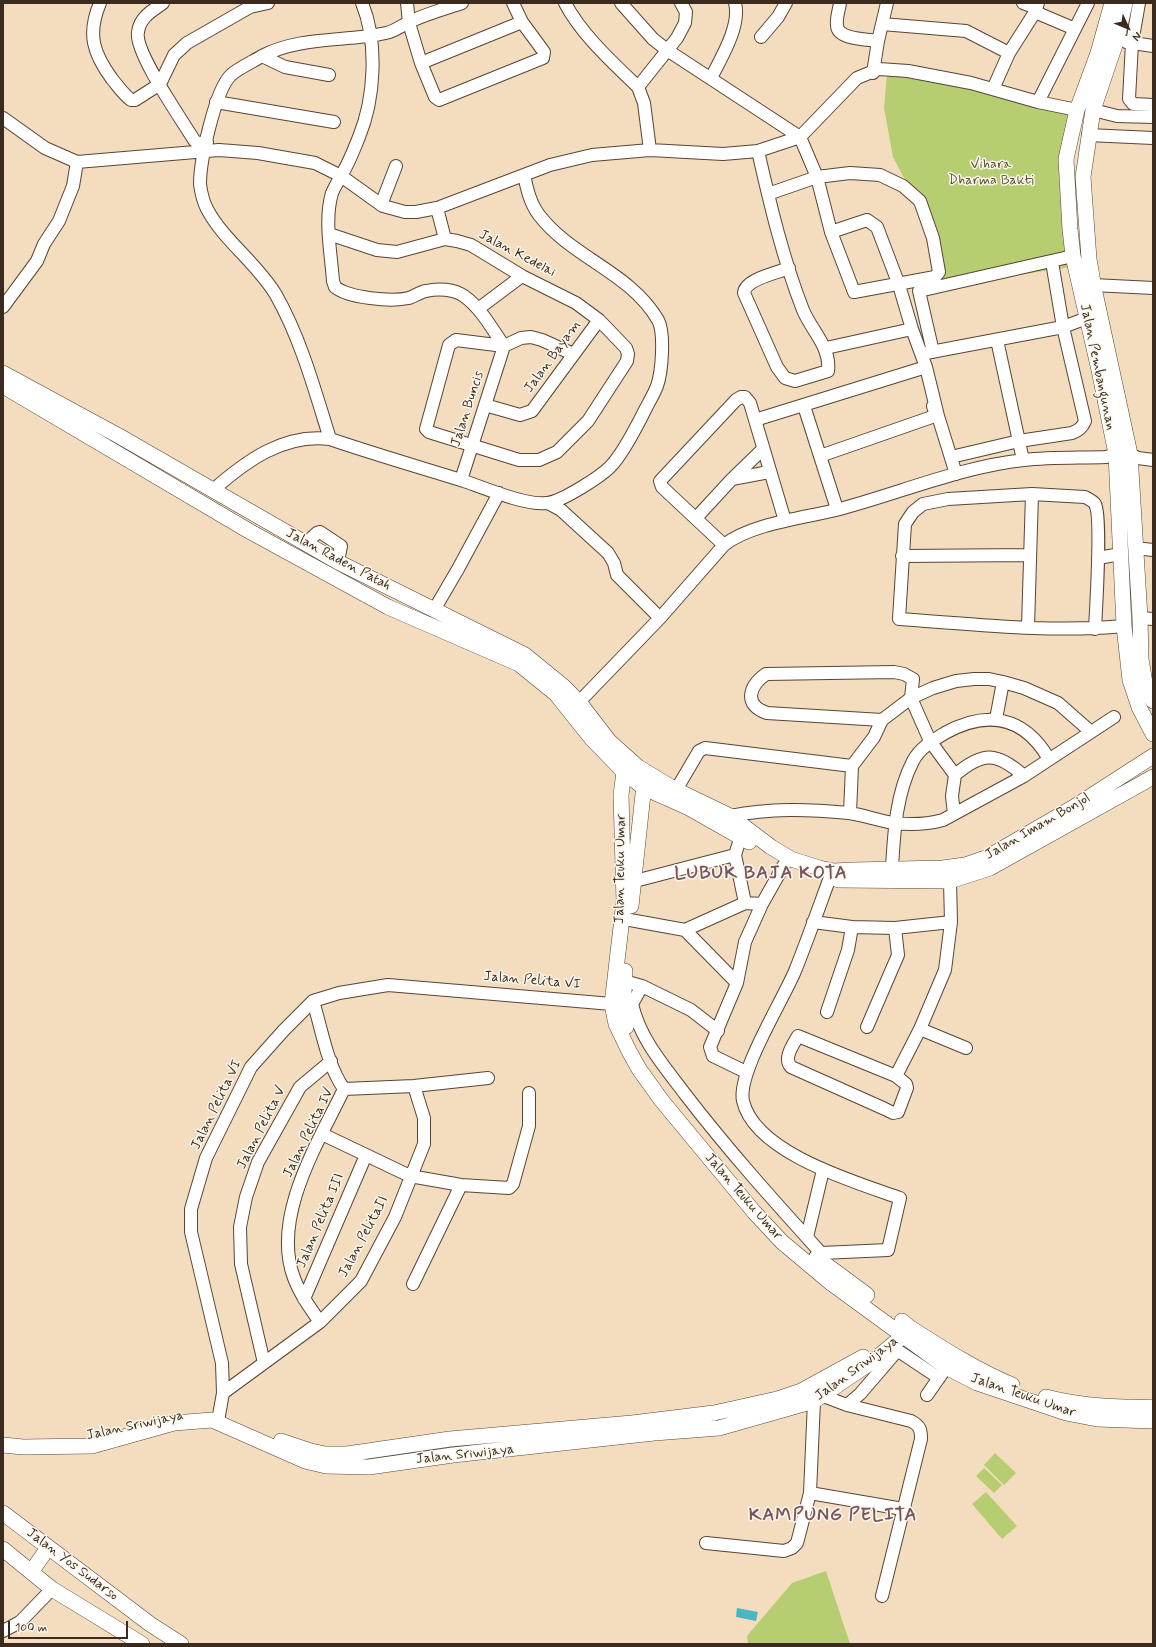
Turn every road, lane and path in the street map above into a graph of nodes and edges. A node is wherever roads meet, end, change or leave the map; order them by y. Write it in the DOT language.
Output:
graph roads {
  1 [pos="100,3"];
  2 [pos="163,3"];
  3 [pos="268,3"];
  4 [pos="362,3"];
  5 [pos="407,3"];
  6 [pos="462,3"];
  7 [pos="564,3"];
  8 [pos="621,3"];
  9 [pos="681,3"];
  10 [pos="735,3"];
  11 [pos="786,3"];
  12 [pos="840,3"];
  13 [pos="887,3"];
  14 [pos="1023,3"];
  15 [pos="1088,3"];
  16 [pos="1112,3"];
  17 [pos="1125,3"];
  18 [pos="1140,3"];
  19 [pos="249,5"];
  20 [pos="518,5"];
  21 [pos="1036,8"];
  22 [pos="409,22"];
  23 [pos="522,22"];
  24 [pos="882,24"];
  25 [pos="1075,29"];
  26 [pos="372,36"];
  27 [pos="761,37"];
  28 [pos="1117,39"];
  29 [pos="878,41"];
  30 [pos="1132,44"];
  31 [pos="1153,46"];
  32 [pos="667,50"];
  33 [pos="1009,52"];
  34 [pos="262,56"];
  35 [pos="421,63"];
  36 [pos="873,73"];
  37 [pos="329,75"];
  38 [pos="711,78"];
  39 [pos="160,84"];
  40 [pos="638,88"];
  41 [pos="993,89"];
  42 [pos="216,102"];
  43 [pos="1038,102"];
  44 [pos="1153,105"];
  45 [pos="1077,110"];
  46 [pos="1093,110"];
  47 [pos="1153,117"];
  48 [pos="3,118"];
  49 [pos="334,122"];
  50 [pos="1088,135"];
  51 [pos="800,137"];
  52 [pos="1153,138"];
  53 [pos="206,146"];
  54 [pos="650,150"];
  55 [pos="758,151"];
  56 [pos="77,162"];
  57 [pos="396,166"];
  58 [pos="524,175"];
  59 [pos="341,176"];
  60 [pos="818,177"];
  61 [pos="768,194"];
  62 [pos="381,205"];
  63 [pos="437,208"];
  64 [pos="831,232"];
  65 [pos="329,234"];
  66 [pos="445,239"];
  67 [pos="1073,256"];
  68 [pos="1052,262"];
  69 [pos="789,268"];
  70 [pos="522,276"];
  71 [pos="899,285"];
  72 [pos="1153,288"];
  73 [pos="1094,289"];
  74 [pos="1153,295"];
  75 [pos="3,307"];
  76 [pos="478,309"];
  77 [pos="1087,318"];
  78 [pos="599,320"];
  79 [pos="1064,327"];
  80 [pos="912,329"];
  81 [pos="997,340"];
  82 [pos="504,346"];
  83 [pos="826,348"];
  84 [pos="927,353"];
  85 [pos="573,354"];
  86 [pos="924,368"];
  87 [pos="1106,368"];
  88 [pos="3,373"];
  89 [pos="3,386"];
  90 [pos="485,405"];
  91 [pos="804,406"];
  92 [pos="755,420"];
  93 [pos="330,439"];
  94 [pos="1019,441"];
  95 [pos="472,446"];
  96 [pos="763,449"];
  97 [pos="1123,454"];
  98 [pos="820,456"];
  99 [pos="951,457"];
  100 [pos="1023,460"];
  101 [pos="1153,460"];
  102 [pos="769,472"];
  103 [pos="956,474"];
  104 [pos="732,478"];
  105 [pos="462,480"];
  106 [pos="213,490"];
  107 [pos="499,493"];
  108 [pos="1032,494"];
  109 [pos="548,504"];
  110 [pos="837,509"];
  111 [pos="258,516"];
  112 [pos="696,518"];
  113 [pos="785,521"];
  114 [pos="249,531"];
  115 [pos="724,545"];
  116 [pos="1135,548"];
  117 [pos="1153,550"];
  118 [pos="1121,554"];
  119 [pos="1030,555"];
  120 [pos="902,556"];
  121 [pos="1098,558"];
  122 [pos="434,610"];
  123 [pos="660,618"];
  124 [pos="1147,619"];
  125 [pos="1124,626"];
  126 [pos="1028,627"];
  127 [pos="1095,628"];
  128 [pos="1003,682"];
  129 [pos="911,698"];
  130 [pos="1153,701"];
  131 [pos="579,702"];
  132 [pos="1114,717"];
  133 [pos="996,719"];
  134 [pos="882,720"];
  135 [pos="1090,731"];
  136 [pos="1153,734"];
  137 [pos="930,741"];
  138 [pos="1153,756"];
  139 [pos="1048,759"];
  140 [pos="852,766"];
  141 [pos="628,767"];
  142 [pos="955,775"];
  143 [pos="1024,776"];
  144 [pos="1153,777"];
  145 [pos="647,782"];
  146 [pos="676,790"];
  147 [pos="850,813"];
  148 [pos="954,814"];
  149 [pos="730,816"];
  150 [pos="894,823"];
  151 [pos="741,836"];
  152 [pos="735,855"];
  153 [pos="784,865"];
  154 [pos="892,868"];
  155 [pos="829,880"];
  156 [pos="635,881"];
  157 [pos="950,881"];
  158 [pos="745,902"];
  159 [pos="762,904"];
  160 [pos="630,920"];
  161 [pos="813,922"];
  162 [pos="951,922"];
  163 [pos="852,927"];
  164 [pos="895,928"];
  165 [pos="685,930"];
  166 [pos="624,980"];
  167 [pos="737,983"];
  168 [pos="642,986"];
  169 [pos="313,1002"];
  170 [pos="612,1004"];
  171 [pos="827,1012"];
  172 [pos="867,1027"];
  173 [pos="920,1029"];
  174 [pos="718,1031"];
  175 [pos="966,1048"];
  176 [pos="331,1061"];
  177 [pos="746,1072"];
  178 [pos="896,1076"];
  179 [pos="488,1078"];
  180 [pos="414,1086"];
  181 [pos="344,1089"];
  182 [pos="530,1093"];
  183 [pos="322,1134"];
  184 [pos="366,1155"];
  185 [pos="822,1170"];
  186 [pos="410,1176"];
  187 [pos="461,1185"];
  188 [pos="807,1237"];
  189 [pos="818,1255"];
  190 [pos="413,1284"];
  191 [pos="304,1299"];
  192 [pos="320,1322"];
  193 [pos="902,1328"];
  194 [pos="264,1363"];
  195 [pos="943,1373"];
  196 [pos="223,1393"];
  197 [pos="926,1394"];
  198 [pos="818,1398"];
  199 [pos="847,1405"];
  200 [pos="1153,1407"];
  201 [pos="220,1416"];
  202 [pos="1153,1421"];
  203 [pos="682,1424"];
  204 [pos="501,1435"];
  205 [pos="3,1436"];
  206 [pos="3,1445"];
  207 [pos="502,1451"];
  208 [pos="810,1493"];
  209 [pos="903,1509"];
  210 [pos="3,1513"];
  211 [pos="706,1543"];
  212 [pos="48,1548"];
  213 [pos="3,1549"];
  214 [pos="31,1572"];
  215 [pos="52,1588"];
  216 [pos="882,1596"];
  217 [pos="3,1632"];
  218 [pos="142,1644"];
  219 [pos="181,1644"];
  1 -- 39 [label="street"];
  2 -- 39 [label="street"];
  3 -- 19 [label="street"];
  4 -- 26 [label="street"];
  5 -- 22 [label="street"];
  6 -- 22 [label="street"];
  7 -- 40 [label="street"];
  8 -- 32 [label="street"];
  9 -- 32 [label="street"];
  10 -- 38 [label="street"];
  11 -- 27 [label="street"];
  12 -- 29 [label="street"];
  13 -- 24 [label="street"];
  14 -- 21 [label="street"];
  15 -- 25 [label="street"];
  16 -- 45 [label="main road, Jalan Pembangunan"];
  17 -- 28 [label="main road, Jalan Pembangunan"];
  18 -- 30 [label="street"];
  19 -- 39 [label="street"];
  20 -- 23 [label="street"];
  21 -- 25 [label="street"];
  21 -- 33 [label="street"];
  22 -- 26 [label="street"];
  22 -- 35 [label="street"];
  23 -- 35 [label="street"];
  23 -- 35 [label="street"];
  24 -- 29 [label="street"];
  24 -- 33 [label="street"];
  25 -- 43 [label="street"];
  26 -- 34 [label="street"];
  26 -- 59 [label="street"];
  28 -- 30 [label="street"];
  28 -- 46 [label="main road, Jalan Pembangunan"];
  29 -- 36 [label="street"];
  30 -- 31 [label="street"];
  30 -- 44 [label="street"];
  32 -- 38 [label="street"];
  32 -- 40 [label="street"];
  33 -- 41 [label="street"];
  34 -- 37 [label="street"];
  34 -- 42 [label="street"];
  36 -- 41 [label="street"];
  36 -- 51 [label="street"];
  38 -- 51 [label="street"];
  39 -- 53 [label="street"];
  40 -- 54 [label="street"];
  41 -- 43 [label="street"];
  42 -- 49 [label="street"];
  42 -- 53 [label="street"];
  43 -- 45 [label="street"];
  45 -- 67 [label="main road, Jalan Pembangunan"];
  46 -- 47 [label="street"];
  46 -- 50 [label="main road, Jalan Pembangunan"];
  48 -- 56 [label="street"];
  50 -- 52 [label="street"];
  50 -- 73 [label="main road, Jalan Pembangunan"];
  51 -- 55 [label="street"];
  51 -- 60 [label="street"];
  53 -- 56 [label="street"];
  53 -- 59 [label="street"];
  53 -- 93 [label="street"];
  54 -- 55 [label="street"];
  54 -- 58 [label="street"];
  55 -- 61 [label="street"];
  56 -- 75 [label="street"];
  57 -- 62 [label="street"];
  58 -- 63 [label="street"];
  58 -- 109 [label="street"];
  59 -- 62 [label="street"];
  59 -- 65 [label="street"];
  60 -- 61 [label="street"];
  60 -- 64 [label="street"];
  60 -- 71 [label="street"];
  61 -- 69 [label="street"];
  62 -- 63 [label="street"];
  63 -- 66 [label="street"];
  64 -- 71 [label="street"];
  64 -- 71 [label="street"];
  65 -- 66 [label="street, Jalan Kedelai"];
  65 -- 76 [label="street"];
  66 -- 70 [label="street, Jalan Kedelai"];
  67 -- 68 [label="street"];
  67 -- 77 [label="main road, Jalan Pembangunan"];
  68 -- 79 [label="street"];
  68 -- 84 [label="street"];
  69 -- 83 [label="street"];
  69 -- 83 [label="street"];
  70 -- 76 [label="street"];
  70 -- 78 [label="street, Jalan Kedelai"];
  71 -- 80 [label="street"];
  72 -- 73 [label="street"];
  73 -- 74 [label="street"];
  73 -- 87 [label="main road, Jalan Pembangunan"];
  76 -- 82 [label="street"];
  77 -- 79 [label="street"];
  77 -- 87 [label="main road, Jalan Pembangunan"];
  78 -- 85 [label="street, Jalan Bayam"];
  78 -- 95 [label="street, Jalan Kedelai"];
  79 -- 81 [label="street"];
  79 -- 94 [label="street"];
  80 -- 83 [label="street"];
  80 -- 84 [label="street"];
  81 -- 84 [label="street"];
  81 -- 94 [label="street"];
  82 -- 85 [label="street"];
  82 -- 90 [label="street, Jalan Buncis"];
  82 -- 95 [label="street"];
  84 -- 86 [label="street"];
  85 -- 90 [label="street, Jalan Bayam"];
  86 -- 91 [label="street"];
  86 -- 98 [label="street"];
  86 -- 99 [label="street"];
  87 -- 97 [label="main road, Jalan Pembangunan"];
  88 -- 106 [label="main road, Jalan Raden Patah"];
  89 -- 114 [label="main road, Jalan Raden Patah"];
  90 -- 95 [label="street, Jalan Buncis"];
  91 -- 92 [label="street"];
  91 -- 98 [label="street"];
  92 -- 96 [label="street"];
  92 -- 112 [label="street"];
  93 -- 105 [label="street"];
  93 -- 106 [label="street"];
  94 -- 99 [label="street"];
  94 -- 100 [label="street"];
  95 -- 105 [label="street, Jalan Buncis"];
  96 -- 102 [label="street"];
  96 -- 104 [label="street"];
  97 -- 100 [label="street"];
  97 -- 101 [label="street"];
  97 -- 116 [label="main road, Jalan Pembangunan"];
  97 -- 118 [label="main road, Jalan Pembangunan"];
  98 -- 110 [label="street"];
  99 -- 103 [label="street"];
  100 -- 103 [label="street"];
  102 -- 104 [label="street"];
  102 -- 113 [label="street"];
  103 -- 110 [label="street"];
  104 -- 112 [label="street"];
  105 -- 107 [label="street"];
  106 -- 111 [label="main road, Jalan Raden Patah"];
  107 -- 109 [label="street"];
  107 -- 122 [label="street"];
  108 -- 119 [label="street"];
  108 -- 120 [label="street"];
  108 -- 121 [label="street"];
  109 -- 123 [label="street"];
  110 -- 113 [label="street"];
  111 -- 114 [label="main road"];
  111 -- 122 [label="main road, Jalan Raden Patah"];
  112 -- 115 [label="street"];
  113 -- 115 [label="street"];
  114 -- 141 [label="main road, Jalan Raden Patah"];
  115 -- 123 [label="street"];
  116 -- 117 [label="street"];
  116 -- 124 [label="main road, Jalan Pembangunan"];
  118 -- 121 [label="street"];
  118 -- 125 [label="main road, Jalan Pembangunan"];
  119 -- 120 [label="street"];
  119 -- 126 [label="street"];
  120 -- 126 [label="street"];
  121 -- 127 [label="street"];
  122 -- 131 [label="main road, Jalan Raden Patah"];
  123 -- 131 [label="street"];
  124 -- 130 [label="main road, Jalan Pembangunan"];
  125 -- 127 [label="street"];
  125 -- 136 [label="main road, Jalan Pembangunan"];
  126 -- 127 [label="street"];
  128 -- 129 [label="street"];
  128 -- 133 [label="street"];
  128 -- 135 [label="street"];
  129 -- 134 [label="street"];
  129 -- 134 [label="street"];
  129 -- 137 [label="street"];
  131 -- 141 [label="main road, Jalan Raden Patah"];
  132 -- 135 [label="street"];
  133 -- 137 [label="street"];
  133 -- 139 [label="street"];
  134 -- 140 [label="street"];
  135 -- 139 [label="street"];
  137 -- 142 [label="street"];
  137 -- 150 [label="street"];
  138 -- 154 [label="main road, Jalan Imam Bonjol"];
  139 -- 143 [label="street"];
  140 -- 146 [label="street"];
  140 -- 147 [label="street"];
  141 -- 145 [label="main road, Jalan Raden Patah"];
  141 -- 170 [label="main road, Jalan Teuku Umar"];
  142 -- 143 [label="street"];
  142 -- 148 [label="street"];
  143 -- 148 [label="street"];
  144 -- 157 [label="main road, Jalan Imam Bonjol"];
  145 -- 146 [label="main road, Jalan Imam Bonjol"];
  145 -- 151 [label="main road, Jalan Imam Bonjol"];
  145 -- 156 [label="main road, Jalan Teuku Umar"];
  146 -- 149 [label="main road, Jalan Imam Bonjol"];
  147 -- 149 [label="street"];
  147 -- 150 [label="street"];
  148 -- 150 [label="street"];
  149 -- 154 [label="main road, Jalan Imam Bonjol"];
  150 -- 154 [label="street"];
  151 -- 152 [label="street"];
  151 -- 153 [label="main road, Jalan Imam Bonjol"];
  152 -- 156 [label="street"];
  152 -- 158 [label="street"];
  153 -- 155 [label="main road, Jalan Imam Bonjol"];
  153 -- 159 [label="street"];
  155 -- 157 [label="main road, Jalan Imam Bonjol"];
  155 -- 161 [label="street"];
  156 -- 160 [label="main road, Jalan Teuku Umar"];
  157 -- 162 [label="street"];
  158 -- 159 [label="street"];
  158 -- 165 [label="street"];
  159 -- 167 [label="street"];
  160 -- 165 [label="street"];
  160 -- 166 [label="main road, Jalan Teuku Umar"];
  161 -- 163 [label="street"];
  161 -- 177 [label="street"];
  162 -- 164 [label="street"];
  162 -- 173 [label="street"];
  163 -- 164 [label="street"];
  163 -- 171 [label="street"];
  164 -- 172 [label="street"];
  165 -- 167 [label="street"];
  166 -- 168 [label="street"];
  166 -- 189 [label="main road, Jalan Teuku Umar"];
  167 -- 174 [label="street"];
  168 -- 174 [label="street"];
  168 -- 188 [label="street"];
  169 -- 170 [label="street, Jalan Pelita VI"];
  169 -- 176 [label="street"];
  169 -- 196 [label="street, Jalan Pelita VI"];
  170 -- 193 [label="main road, Jalan Teuku Umar"];
  173 -- 175 [label="street"];
  173 -- 178 [label="street"];
  174 -- 177 [label="street"];
  176 -- 181 [label="street"];
  176 -- 194 [label="street, Jalan Pelita V"];
  177 -- 185 [label="street"];
  178 -- 178 [label="street"];
  179 -- 180 [label="street, Jalan Pelita IV"];
  180 -- 181 [label="street, Jalan Pelita IV"];
  180 -- 186 [label="street, Jalan PelitaII"];
  181 -- 183 [label="street, Jalan Pelita IV"];
  182 -- 187 [label="street"];
  183 -- 184 [label="street"];
  183 -- 191 [label="street, Jalan Pelita IV"];
  184 -- 186 [label="street"];
  184 -- 191 [label="street, Jalan Pelita III"];
  185 -- 188 [label="street"];
  185 -- 189 [label="street"];
  186 -- 187 [label="street"];
  186 -- 192 [label="street, Jalan PelitaII"];
  187 -- 190 [label="street"];
  188 -- 189 [label="street"];
  189 -- 193 [label="main road, Jalan Teuku Umar"];
  191 -- 192 [label="street, Jalan Pelita IV"];
  192 -- 194 [label="street, Jalan PelitaII"];
  193 -- 195 [label="main road, Jalan Teuku Umar"];
  193 -- 198 [label="main road, Jalan Sriwijaya"];
  193 -- 200 [label="main road, Jalan Teuku Umar"];
  193 -- 203 [label="main road, Jalan Sriwijaya"];
  194 -- 196 [label="street, Jalan PelitaII"];
  195 -- 197 [label="street"];
  195 -- 199 [label="street"];
  195 -- 202 [label="main road, Jalan Teuku Umar"];
  196 -- 201 [label="street, Jalan Pelita VI"];
  198 -- 199 [label="street"];
  198 -- 203 [label="main road, Jalan Sriwijaya"];
  198 -- 208 [label="street"];
  199 -- 209 [label="street"];
  201 -- 204 [label="main road, Jalan Sriwijaya"];
  201 -- 205 [label="main road, Jalan Sriwijaya"];
  201 -- 206 [label="main road, Jalan Sriwijaya"];
  201 -- 207 [label="main road, Jalan Sriwijaya"];
  203 -- 204 [label="main road, Jalan Sriwijaya"];
  203 -- 207 [label="main road, Jalan Sriwijaya"];
  204 -- 207 [label="main road"];
  208 -- 209 [label="street"];
  208 -- 211 [label="street"];
  209 -- 216 [label="street"];
  210 -- 212 [label="main road, Jalan Yos Sudarso"];
  212 -- 214 [label="main road"];
  212 -- 219 [label="main road, Jalan Yos Sudarso"];
  213 -- 214 [label="main road, Jalan Yos Sudarso"];
  214 -- 215 [label="main road, Jalan Yos Sudarso"];
  215 -- 217 [label="street"];
  215 -- 218 [label="main road, Jalan Yos Sudarso"];
}
